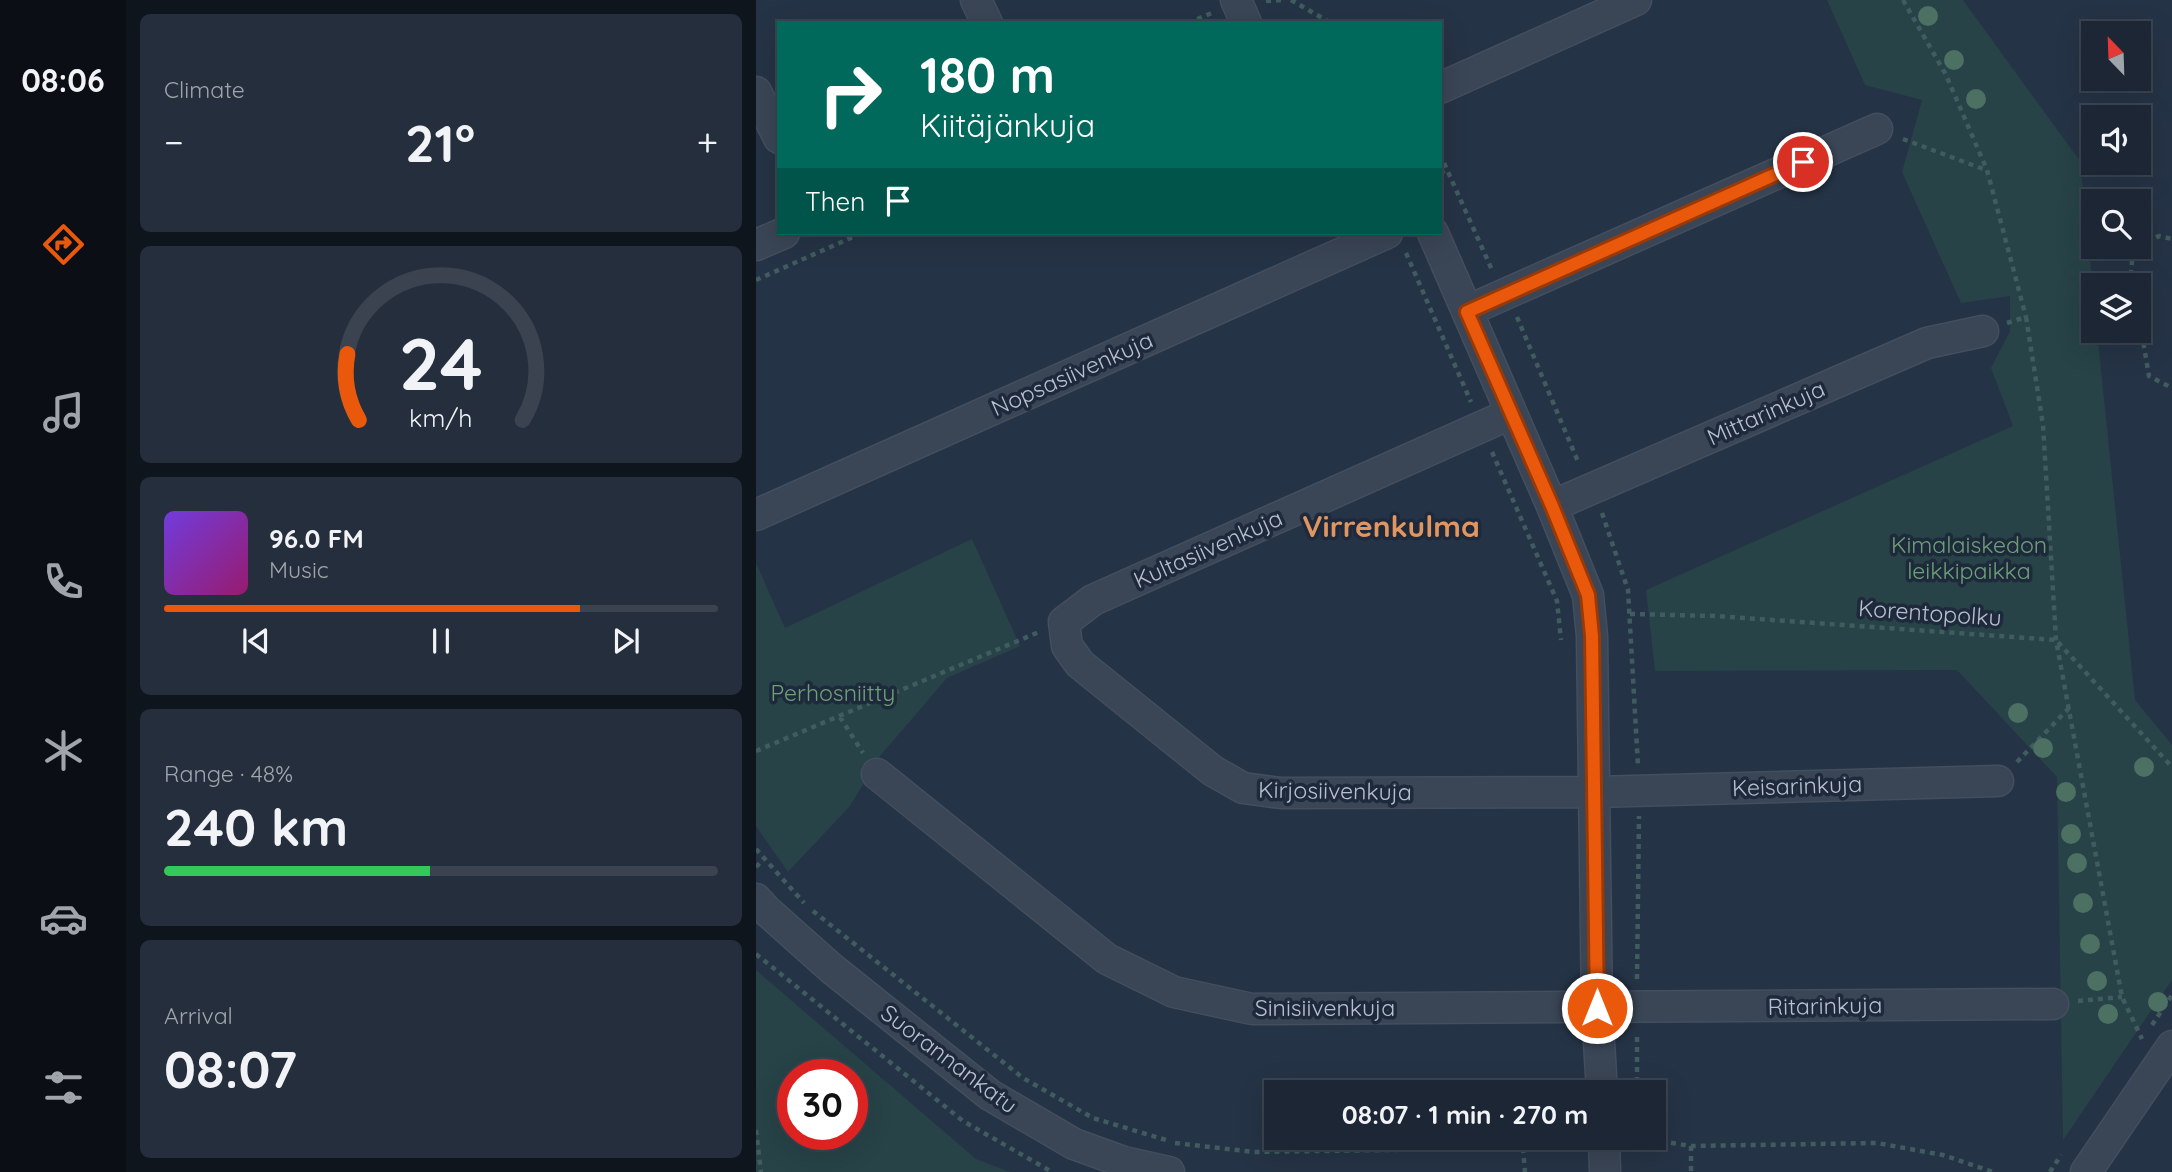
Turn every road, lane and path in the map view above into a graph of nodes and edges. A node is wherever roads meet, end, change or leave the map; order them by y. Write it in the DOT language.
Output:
graph roads {
  1 [pos="976,0"];
  2 [pos="1236,0"];
  3 [pos="1291,0"];
  4 [pos="1636,0"];
  5 [pos="1903,0"];
  6 [pos="986,21"];
  7 [pos="1245,21"];
  8 [pos="1328,21"];
  9 [pos="1442,88"];
  10 [pos="756,92"];
  11 [pos="1877,129"];
  12 [pos="777,134"];
  13 [pos="1447,170"];
  14 [pos="1987,170"];
  15 [pos="1442,172"];
  16 [pos="779,235"];
  17 [pos="857,235"];
  18 [pos="1434,235"];
  19 [pos="1395,239"];
  20 [pos="2172,239"];
  21 [pos="2151,240"];
  22 [pos="756,245"];
  23 [pos="756,280"];
  24 [pos="1467,312"];
  25 [pos="2026,317"];
  26 [pos="1983,331"];
  27 [pos="2143,343"];
  28 [pos="2172,388"];
  29 [pos="1510,414"];
  30 [pos="1481,427"];
  31 [pos="1552,506"];
  32 [pos="756,514"];
  33 [pos="1630,614"];
  34 [pos="1064,622"];
  35 [pos="2056,640"];
  36 [pos="1562,653"];
  37 [pos="2070,707"];
  38 [pos="840,717"];
  39 [pos="756,751"];
  40 [pos="2172,767"];
  41 [pos="877,774"];
  42 [pos="1998,781"];
  43 [pos="1595,792"];
  44 [pos="756,849"];
  45 [pos="764,859"];
  46 [pos="756,867"];
  47 [pos="756,899"];
  48 [pos="756,954"];
  49 [pos="2122,997"];
  50 [pos="2053,1004"];
  51 [pos="1597,1008"];
  52 [pos="2143,1038"];
  53 [pos="2172,1046"];
  54 [pos="1601,1080"];
  55 [pos="756,1130"];
  56 [pos="1666,1142"];
  57 [pos="1691,1146"];
  58 [pos="1388,1150"];
  59 [pos="1523,1150"];
  60 [pos="1604,1150"];
  61 [pos="1989,1171"];
  62 [pos="761,1172"];
  63 [pos="1052,1172"];
  64 [pos="1169,1172"];
  65 [pos="1525,1172"];
  66 [pos="1605,1172"];
  67 [pos="1692,1172"];
  68 [pos="2086,1172"];
  1 -- 6 [label="street"];
  2 -- 7 [label="street"];
  3 -- 8 [label="path"];
  4 -- 9 [label="street"];
  5 -- 14 [label="path"];
  10 -- 12 [label="street"];
  11 -- 14 [label="path"];
  11 -- 24 [label="street"];
  13 -- 15 [label="path"];
  14 -- 25 [label="path"];
  16 -- 22 [label="street"];
  17 -- 23 [label="path"];
  18 -- 24 [label="street"];
  19 -- 30 [label="path"];
  19 -- 32 [label="street, Nopsasiivenkuja"];
  20 -- 21 [label="path"];
  24 -- 29 [label="street"];
  25 -- 26 [label="path"];
  25 -- 35 [label="path"];
  26 -- 31 [label="street, Mittarinkuja"];
  27 -- 28 [label="path"];
  29 -- 30 [label="street, Kultasiivenkuja"];
  29 -- 31 [label="street"];
  30 -- 34 [label="street, Kultasiivenkuja"];
  30 -- 36 [label="path"];
  31 -- 43 [label="street"];
  33 -- 35 [label="path, Korentopolku"];
  34 -- 38 [label="path"];
  34 -- 43 [label="street, Kirjosiivenkuja"];
  35 -- 37 [label="path"];
  35 -- 40 [label="path"];
  37 -- 42 [label="path"];
  37 -- 49 [label="path"];
  38 -- 39 [label="path"];
  38 -- 41 [label="path"];
  41 -- 51 [label="street, Sinisiivenkuja"];
  42 -- 43 [label="street, Keisarinkuja"];
  43 -- 51 [label="street"];
  44 -- 45 [label="path"];
  45 -- 46 [label="path"];
  45 -- 58 [label="path"];
  47 -- 64 [label="street, Suorannankatu"];
  48 -- 63 [label="path"];
  49 -- 50 [label="path"];
  49 -- 52 [label="path"];
  50 -- 51 [label="street, Ritarinkuja"];
  51 -- 54 [label="street"];
  53 -- 68 [label="street"];
  55 -- 62 [label="path"];
  56 -- 57 [label="path"];
  57 -- 61 [label="path"];
  57 -- 67 [label="path"];
  59 -- 65 [label="path"];
  60 -- 66 [label="street"];
}
